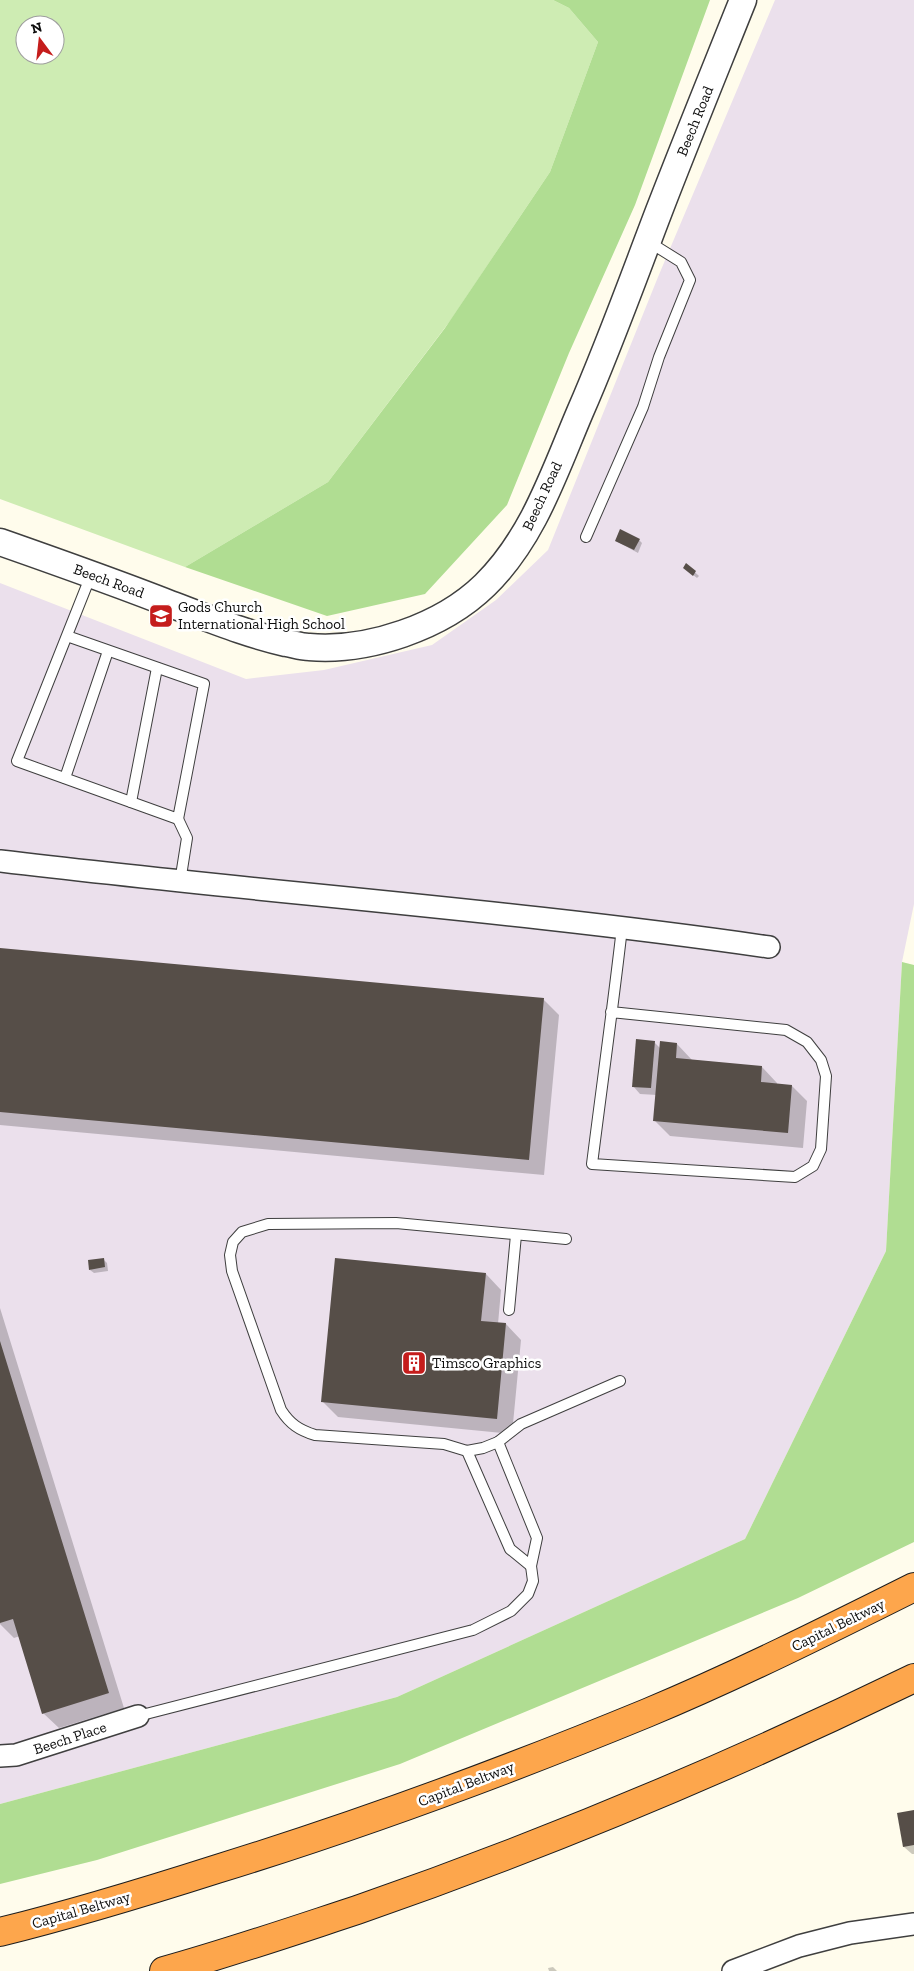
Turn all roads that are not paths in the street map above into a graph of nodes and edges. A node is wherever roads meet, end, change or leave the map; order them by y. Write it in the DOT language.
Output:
graph roads {
  1 [pos="743,0"];
  2 [pos="648,241"];
  3 [pos="586,537"];
  4 [pos="0,542"];
  5 [pos="91,574"];
  6 [pos="67,636"];
  7 [pos="108,651"];
  8 [pos="157,668"];
  9 [pos="65,778"];
  10 [pos="131,802"];
  11 [pos="178,819"];
  12 [pos="0,860"];
  13 [pos="180,882"];
  14 [pos="622,928"];
  15 [pos="769,947"];
  16 [pos="611,1012"];
  17 [pos="516,1235"];
  18 [pos="566,1240"];
  19 [pos="509,1310"];
  20 [pos="620,1381"];
  21 [pos="498,1442"];
  22 [pos="466,1451"];
  23 [pos="531,1566"];
  24 [pos="914,1587"];
  25 [pos="914,1678"];
  26 [pos="138,1716"];
  27 [pos="0,1756"];
  28 [pos="914,1924"];
  29 [pos="0,1932"];
  30 [pos="164,1971"];
  31 [pos="733,1971"];
  1 -- 2 [label="street, Beech Road"];
  2 -- 3 [label="lane"];
  2 -- 5 [label="street, Beech Road"];
  4 -- 5 [label="street, Beech Road"];
  5 -- 6 [label="lane"];
  6 -- 7 [label="lane"];
  6 -- 9 [label="lane"];
  7 -- 8 [label="lane"];
  7 -- 9 [label="lane"];
  8 -- 10 [label="lane"];
  8 -- 11 [label="lane"];
  9 -- 10 [label="lane"];
  10 -- 11 [label="lane"];
  11 -- 13 [label="lane"];
  12 -- 13 [label="street"];
  13 -- 14 [label="street"];
  14 -- 15 [label="street"];
  14 -- 16 [label="lane"];
  16 -- 16 [label="lane"];
  17 -- 18 [label="lane"];
  17 -- 19 [label="lane"];
  17 -- 22 [label="lane"];
  20 -- 21 [label="lane"];
  21 -- 22 [label="lane"];
  21 -- 23 [label="lane"];
  22 -- 23 [label="lane"];
  23 -- 26 [label="lane"];
  24 -- 29 [label="highway, Capital Beltway"];
  25 -- 30 [label="highway"];
  26 -- 27 [label="street, Beech Place"];
  28 -- 31 [label="street"];
}
